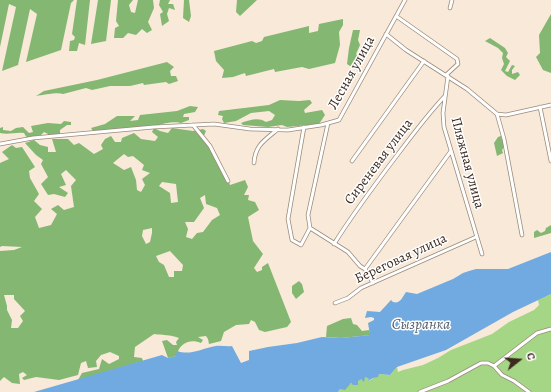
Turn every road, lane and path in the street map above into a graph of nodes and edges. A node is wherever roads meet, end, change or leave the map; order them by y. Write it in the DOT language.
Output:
graph roads {
  1 [pos="405,0"];
  2 [pos="452,0"];
  3 [pos="450,8"];
  4 [pos="396,16"];
  5 [pos="386,34"];
  6 [pos="424,61"];
  7 [pos="447,75"];
  8 [pos="445,96"];
  9 [pos="551,105"];
  10 [pos="540,107"];
  11 [pos="497,114"];
  12 [pos="328,123"];
  13 [pos="193,125"];
  14 [pos="304,127"];
  15 [pos="278,129"];
  16 [pos="0,144"];
  17 [pos="451,151"];
  18 [pos="352,161"];
  19 [pos="551,161"];
  20 [pos="254,163"];
  21 [pos="228,181"];
  22 [pos="310,228"];
  23 [pos="522,235"];
  24 [pos="476,237"];
  25 [pos="334,244"];
  26 [pos="482,254"];
  27 [pos="365,269"];
  28 [pos="373,283"];
  29 [pos="335,303"];
  30 [pos="551,329"];
  31 [pos="494,366"];
  32 [pos="420,392"];
  33 [pos="529,392"];
  1 -- 4 [label="street, Лесная улица"];
  2 -- 3 [label="street"];
  4 -- 5 [label="street, Лесная улица"];
  4 -- 7 [label="street"];
  5 -- 6 [label="street"];
  5 -- 12 [label="street, Лесная улица"];
  6 -- 7 [label="street"];
  6 -- 18 [label="street"];
  7 -- 8 [label="street, Пляжная улица"];
  7 -- 11 [label="street"];
  8 -- 17 [label="street, Пляжная улица"];
  8 -- 25 [label="street, Сиреневая улица"];
  9 -- 10 [label="street"];
  10 -- 11 [label="street"];
  10 -- 19 [label="street"];
  11 -- 23 [label="street"];
  12 -- 14 [label="street"];
  12 -- 22 [label="street, Лесная улица"];
  13 -- 15 [label="street"];
  13 -- 16 [label="street"];
  13 -- 21 [label="street"];
  14 -- 15 [label="street"];
  14 -- 22 [label="street, Лесная улица"];
  15 -- 20 [label="street"];
  17 -- 24 [label="street, Пляжная улица"];
  17 -- 27 [label="street"];
  22 -- 25 [label="street"];
  24 -- 26 [label="street, Пляжная улица"];
  24 -- 28 [label="street, Береговая улица"];
  25 -- 27 [label="street"];
  27 -- 28 [label="street"];
  28 -- 29 [label="street, Береговая улица"];
  30 -- 31 [label="street"];
  31 -- 32 [label="street"];
  31 -- 33 [label="street"];
}
